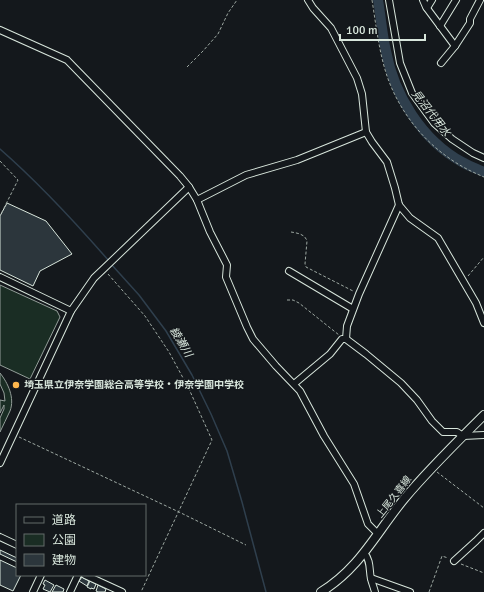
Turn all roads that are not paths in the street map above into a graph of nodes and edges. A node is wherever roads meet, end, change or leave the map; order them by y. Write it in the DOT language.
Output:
graph roads {
  1 [pos="308,0"];
  2 [pos="389,0"];
  3 [pos="423,0"];
  4 [pos="432,0"];
  5 [pos="456,0"];
  6 [pos="472,0"];
  7 [pos="479,2"];
  8 [pos="427,8"];
  9 [pos="440,26"];
  10 [pos="0,30"];
  11 [pos="455,46"];
  12 [pos="441,63"];
  13 [pos="366,132"];
  14 [pos="484,158"];
  15 [pos="189,187"];
  16 [pos="197,200"];
  17 [pos="399,205"];
  18 [pos="289,271"];
  19 [pos="0,277"];
  20 [pos="353,309"];
  21 [pos="71,311"];
  22 [pos="484,323"];
  23 [pos="344,339"];
  24 [pos="294,384"];
  25 [pos="484,415"];
  26 [pos="484,435"];
  27 [pos="463,436"];
  28 [pos="0,463"];
  29 [pos="484,533"];
  30 [pos="378,534"];
  31 [pos="0,537"];
  32 [pos="16,545"];
  33 [pos="364,553"];
  34 [pos="454,561"];
  35 [pos="40,576"];
  36 [pos="78,576"];
  37 [pos="86,576"];
  38 [pos="370,578"];
  39 [pos="109,589"];
  40 [pos="33,592"];
  41 [pos="70,592"];
  42 [pos="122,592"];
  43 [pos="321,592"];
  44 [pos="375,592"];
  45 [pos="410,592"];
  1 -- 13 [label="street"];
  2 -- 14 [label="street"];
  3 -- 8 [label="street"];
  4 -- 8 [label="street"];
  5 -- 9 [label="street"];
  6 -- 7 [label="street"];
  7 -- 11 [label="street"];
  8 -- 9 [label="street"];
  9 -- 11 [label="street"];
  10 -- 15 [label="street"];
  11 -- 12 [label="street"];
  13 -- 16 [label="street"];
  13 -- 17 [label="street"];
  15 -- 16 [label="street"];
  15 -- 21 [label="street"];
  16 -- 24 [label="street"];
  17 -- 20 [label="street"];
  17 -- 22 [label="street"];
  18 -- 20 [label="street"];
  19 -- 21 [label="street"];
  20 -- 23 [label="street"];
  21 -- 28 [label="street"];
  23 -- 24 [label="street"];
  23 -- 27 [label="street"];
  24 -- 30 [label="street"];
  25 -- 27 [label="main road, 上尾久喜線"];
  26 -- 27 [label="street"];
  27 -- 30 [label="main road, 上尾久喜線"];
  29 -- 34 [label="street"];
  30 -- 33 [label="main road, 上尾久喜線"];
  31 -- 32 [label="street"];
  33 -- 38 [label="street"];
  33 -- 43 [label="main road, 上尾久喜線"];
  35 -- 40 [label="street"];
  36 -- 41 [label="street"];
  37 -- 39 [label="street"];
  38 -- 44 [label="street"];
  38 -- 45 [label="street"];
  39 -- 42 [label="street"];
}
